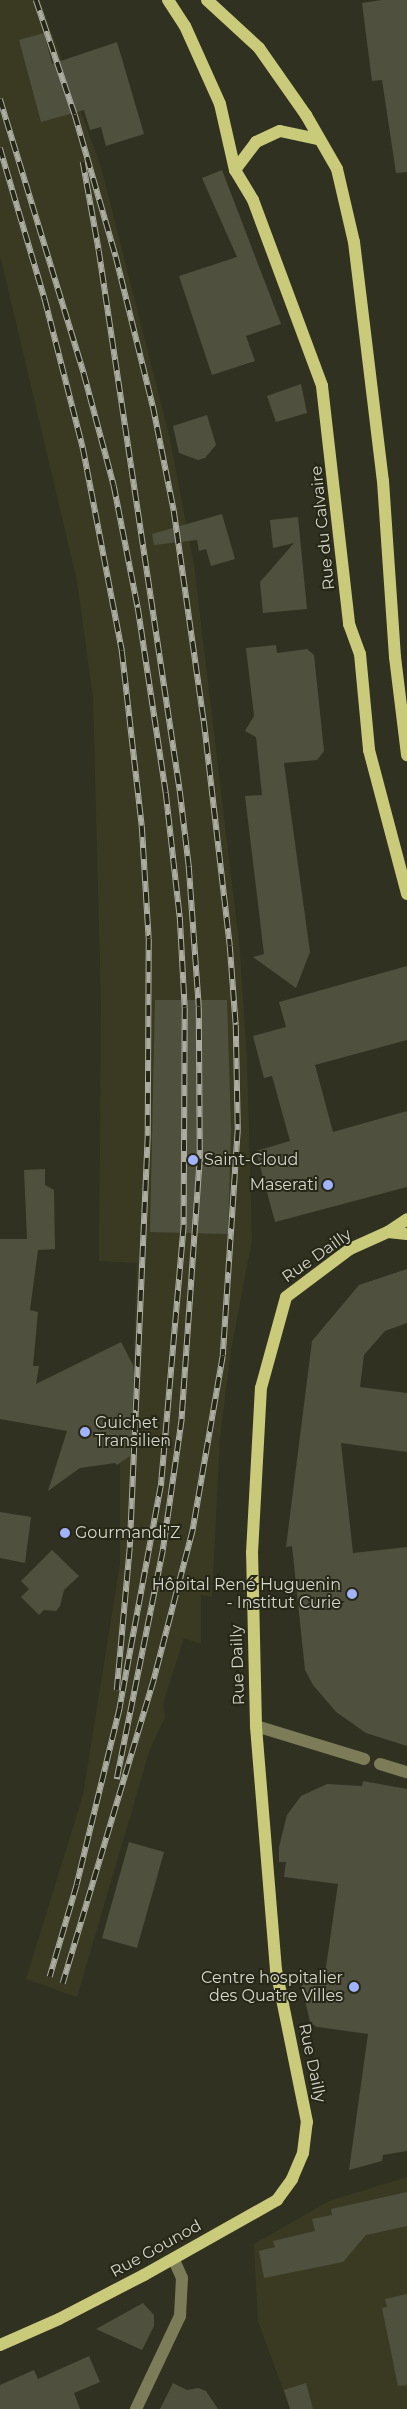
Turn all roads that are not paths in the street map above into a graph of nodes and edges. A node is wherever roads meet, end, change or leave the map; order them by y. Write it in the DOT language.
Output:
graph roads {
  1 [pos="168,0"];
  2 [pos="207,0"];
  3 [pos="318,139"];
  4 [pos="235,170"];
  5 [pos="407,755"];
  6 [pos="407,894"];
  7 [pos="407,1219"];
  8 [pos="388,1232"];
  9 [pos="407,1234"];
  10 [pos="256,1726"];
  11 [pos="364,1759"];
  12 [pos="380,1764"];
  13 [pos="407,1772"];
  14 [pos="303,2153"];
  15 [pos="174,2260"];
  16 [pos="0,2345"];
  17 [pos="136,2409"];
  1 -- 4 [label="main road, Rue du Calvaire"];
  2 -- 3 [label="main road"];
  3 -- 4 [label="main road"];
  3 -- 5 [label="main road"];
  4 -- 6 [label="main road, Rue du Calvaire"];
  7 -- 8 [label="main road, Rue Dailly"];
  8 -- 9 [label="main road"];
  8 -- 10 [label="main road, Rue Dailly"];
  10 -- 11 [label="street"];
  10 -- 14 [label="main road, Rue Dailly"];
  12 -- 13 [label="street"];
  14 -- 15 [label="main road, Rue Gounod"];
  15 -- 16 [label="main road, Rue Gounod"];
  15 -- 17 [label="street"];
}
